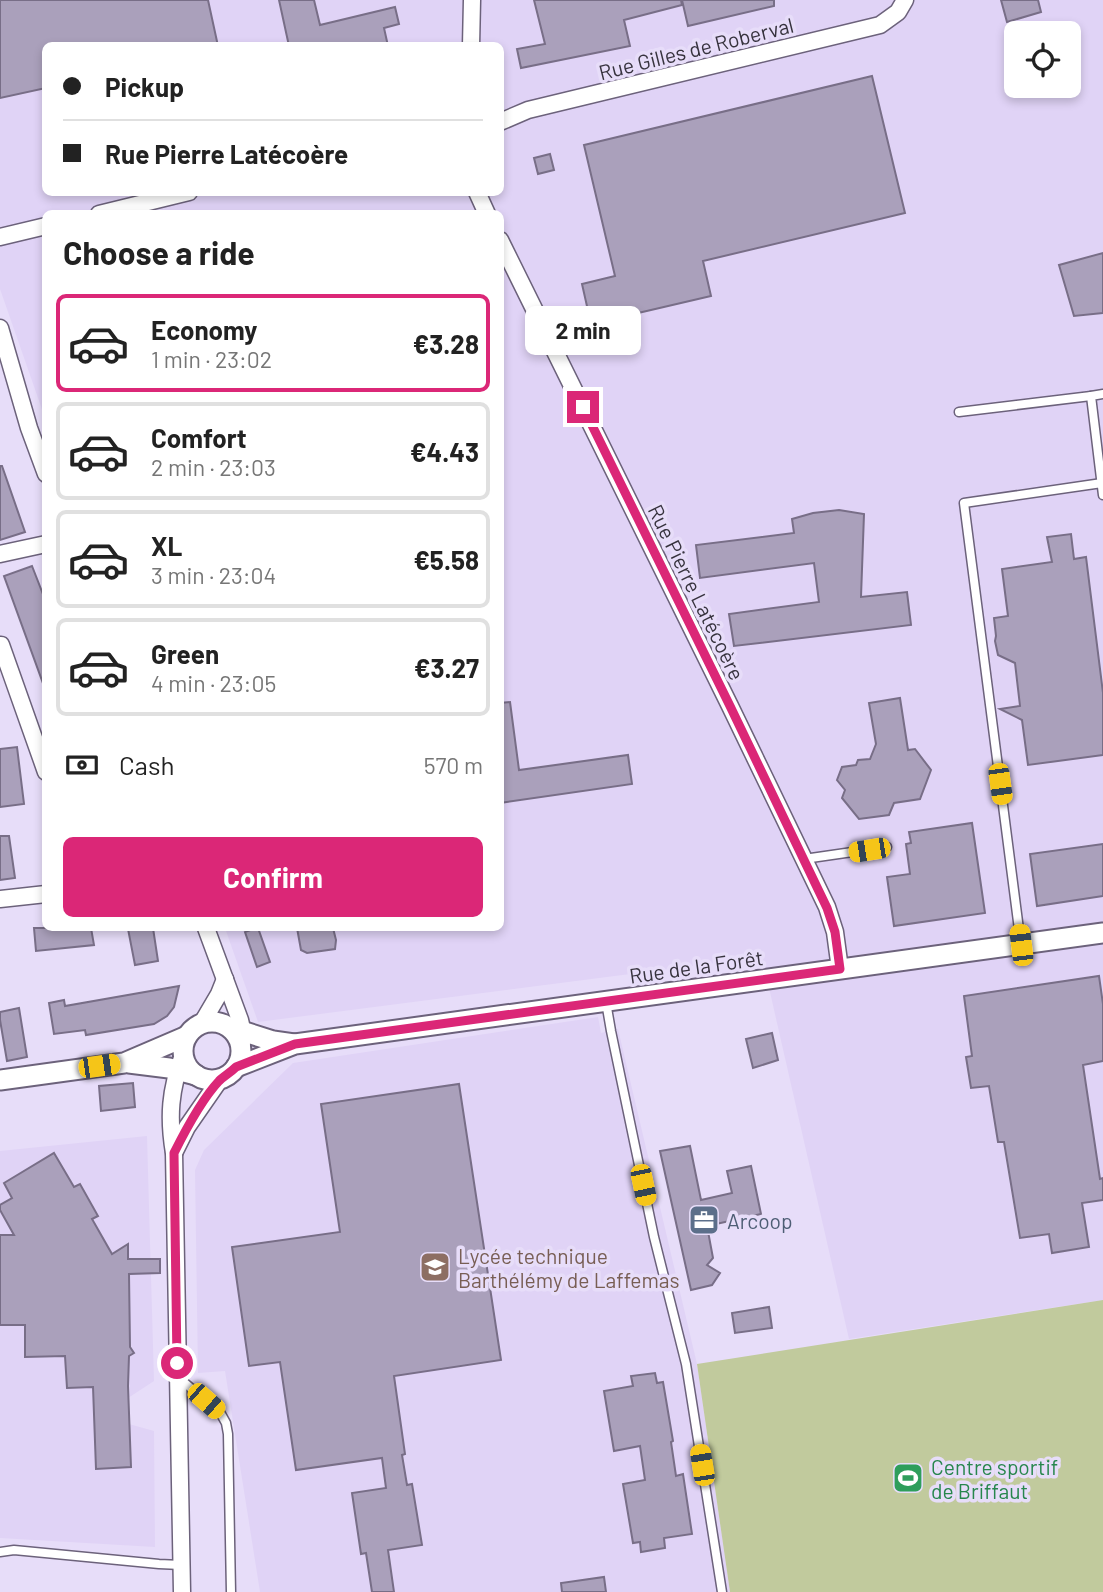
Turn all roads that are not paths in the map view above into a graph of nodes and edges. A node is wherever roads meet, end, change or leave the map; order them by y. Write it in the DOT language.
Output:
graph roads {
  1 [pos="472,0"];
  2 [pos="905,0"];
  3 [pos="471,42"];
  4 [pos="504,107"];
  5 [pos="528,110"];
  6 [pos="504,120"];
  7 [pos="173,196"];
  8 [pos="115,210"];
  9 [pos="42,227"];
  10 [pos="0,237"];
  11 [pos="504,248"];
  12 [pos="0,328"];
  13 [pos="1103,394"];
  14 [pos="1091,396"];
  15 [pos="959,412"];
  16 [pos="42,463"];
  17 [pos="1103,491"];
  18 [pos="42,545"];
  19 [pos="0,554"];
  20 [pos="1,644"];
  21 [pos="42,761"];
  22 [pos="887,847"];
  23 [pos="804,859"];
  24 [pos="42,894"];
  25 [pos="0,899"];
  26 [pos="207,931"];
  27 [pos="1103,933"];
  28 [pos="1021,945"];
  29 [pos="840,969"];
  30 [pos="225,979"];
  31 [pos="607,1002"];
  32 [pos="295,1044"];
  33 [pos="234,1051"];
  34 [pos="189,1052"];
  35 [pos="124,1063"];
  36 [pos="0,1080"];
  37 [pos="174,1153"];
  38 [pos="178,1377"];
  39 [pos="0,1552"];
  40 [pos="181,1565"];
  41 [pos="182,1592"];
  42 [pos="232,1592"];
  43 [pos="722,1592"];
  1 -- 3 [label="street"];
  2 -- 5 [label="street, Rue Gilles de Roberval"];
  4 -- 5 [label="street, Rue Gilles de Roberval"];
  5 -- 6 [label="street, Rue Gilles de Roberval"];
  7 -- 8 [label="street"];
  9 -- 10 [label="street"];
  11 -- 23 [label="street, Rue Pierre Latécoère"];
  12 -- 16 [label="street"];
  13 -- 14 [label="lane"];
  14 -- 15 [label="lane"];
  14 -- 17 [label="lane"];
  17 -- 28 [label="lane"];
  18 -- 19 [label="street"];
  20 -- 21 [label="street"];
  22 -- 23 [label="lane"];
  23 -- 29 [label="street, Rue Pierre Latécoère"];
  24 -- 25 [label="street"];
  26 -- 30 [label="street"];
  27 -- 28 [label="street, Rue de la Forêt"];
  28 -- 29 [label="street, Rue de la Forêt"];
  29 -- 31 [label="street, Rue de la Forêt"];
  30 -- 33 [label="street"];
  30 -- 34 [label="street"];
  31 -- 32 [label="street, Rue de la Forêt"];
  31 -- 43 [label="lane"];
  32 -- 33 [label="street, Rue de la Forêt"];
  32 -- 33 [label="street, Rue de la Forêt"];
  33 -- 34 [label="street"];
  33 -- 34 [label="street"];
  33 -- 37 [label="street"];
  34 -- 35 [label="street"];
  34 -- 35 [label="street"];
  34 -- 37 [label="street"];
  35 -- 36 [label="street"];
  37 -- 38 [label="street"];
  38 -- 40 [label="street"];
  38 -- 42 [label="lane"];
  39 -- 40 [label="lane"];
  40 -- 41 [label="street"];
}
